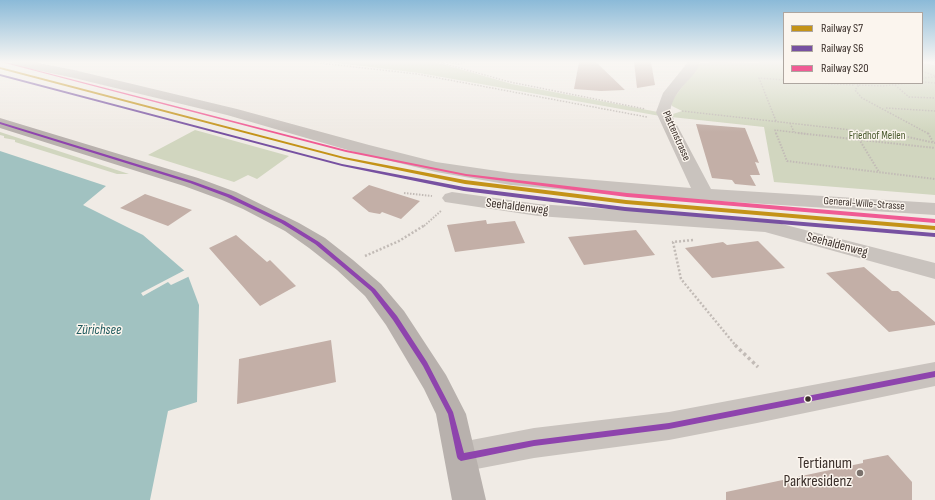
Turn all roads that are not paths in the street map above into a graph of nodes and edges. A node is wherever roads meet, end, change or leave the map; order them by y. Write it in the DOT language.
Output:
graph roads {
  1 [pos="121,85"];
  2 [pos="677,85"];
  3 [pos="0,123"];
  4 [pos="704,194"];
  5 [pos="452,198"];
  6 [pos="935,209"];
  7 [pos="935,271"];
  8 [pos="935,374"];
  9 [pos="461,457"];
  10 [pos="469,500"];
  1 -- 4 [label="street, General-Wille-Strasse"];
  2 -- 4 [label="street, Plattenstrasse"];
  3 -- 9 [label="main road"];
  4 -- 6 [label="street, General-Wille-Strasse"];
  5 -- 7 [label="street, Seehaldenweg"];
  8 -- 9 [label="street"];
  9 -- 10 [label="main road"];
}
